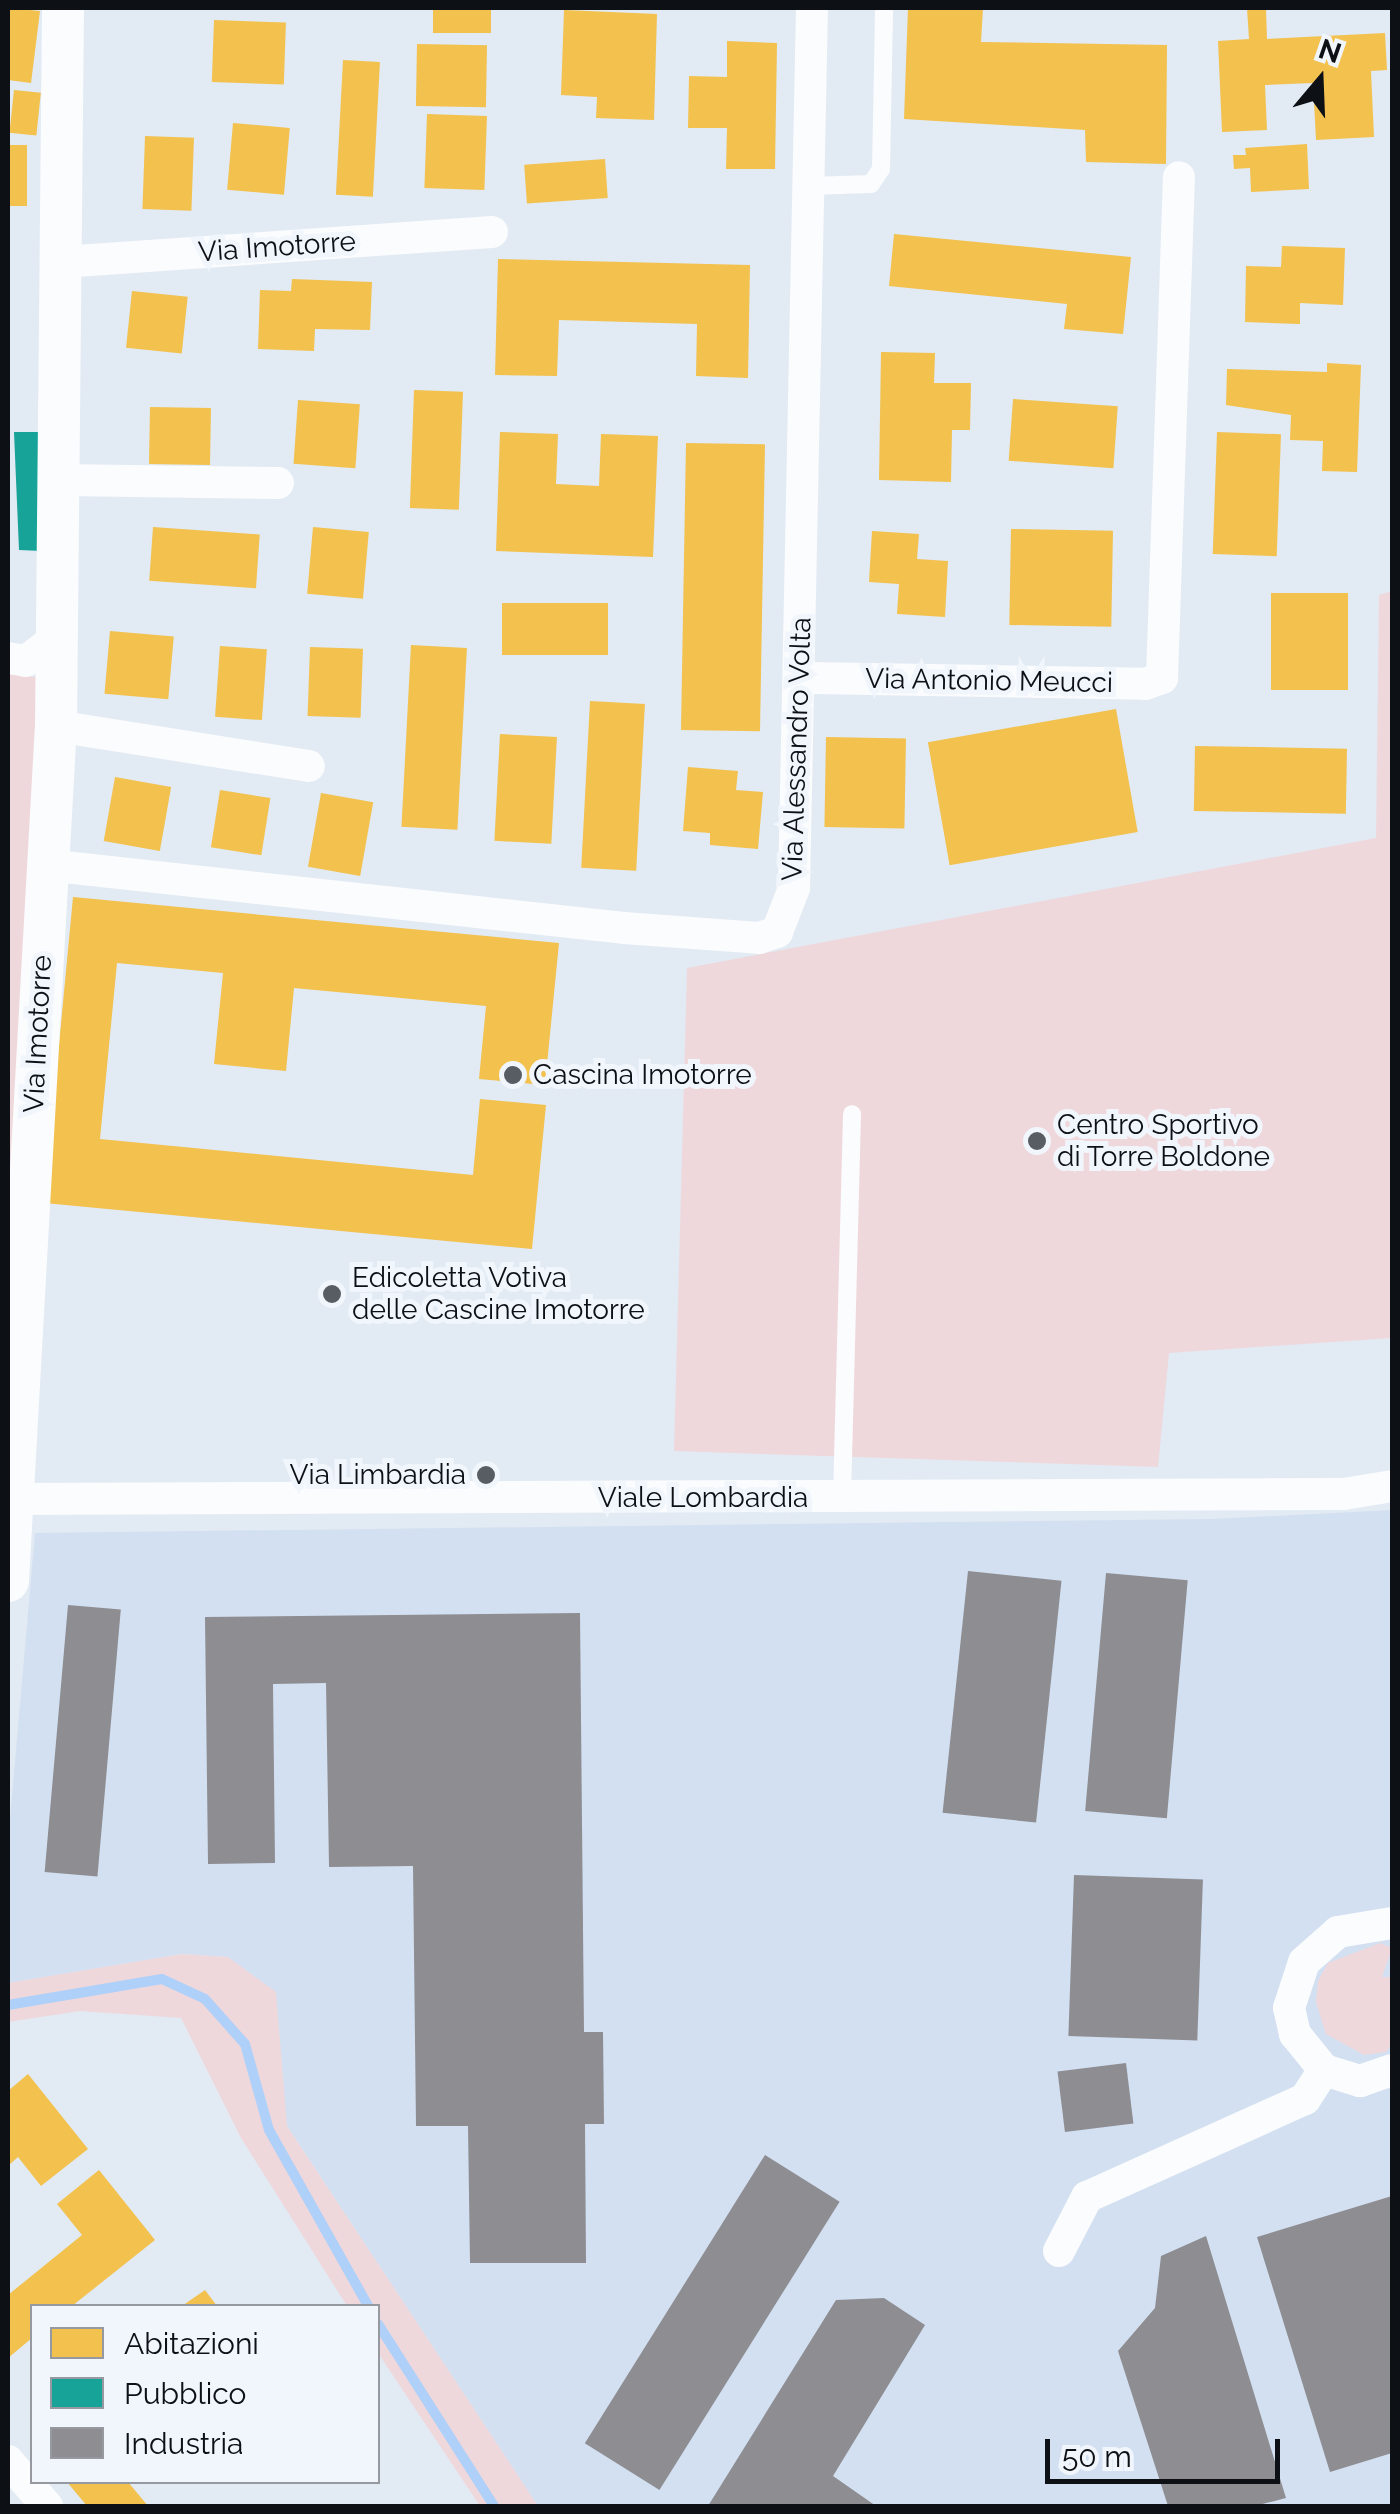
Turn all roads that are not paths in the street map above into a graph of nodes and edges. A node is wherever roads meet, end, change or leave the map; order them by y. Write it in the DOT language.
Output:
graph roads {
  1 [pos="63,8"];
  2 [pos="812,8"];
  3 [pos="884,8"];
  4 [pos="1179,177"];
  5 [pos="809,186"];
  6 [pos="492,232"];
  7 [pos="62,262"];
  8 [pos="61,480"];
  9 [pos="278,483"];
  10 [pos="59,636"];
  11 [pos="8,658"];
  12 [pos="800,672"];
  13 [pos="56,726"];
  14 [pos="310,766"];
  15 [pos="46,865"];
  16 [pos="852,1114"];
  17 [pos="1392,1486"];
  18 [pos="842,1497"];
  19 [pos="14,1499"];
  20 [pos="8,1581"];
  21 [pos="1392,1922"];
  22 [pos="1324,2070"];
  23 [pos="1392,2070"];
  24 [pos="1060,2251"];
  25 [pos="8,2461"];
  26 [pos="48,2506"];
  1 -- 7 [label="street, Via Imotorre"];
  2 -- 5 [label="street, Via Alessandro Volta"];
  3 -- 5 [label="lane"];
  4 -- 12 [label="street, Via Antonio Meucci"];
  5 -- 12 [label="street, Via Alessandro Volta"];
  6 -- 7 [label="street, Via Imotorre"];
  7 -- 8 [label="street, Via Imotorre"];
  8 -- 9 [label="street"];
  8 -- 10 [label="street, Via Imotorre"];
  10 -- 11 [label="street"];
  10 -- 13 [label="street, Via Imotorre"];
  12 -- 15 [label="street, Via Alessandro Volta"];
  13 -- 14 [label="street"];
  13 -- 15 [label="street, Via Imotorre"];
  15 -- 19 [label="street, Via Imotorre"];
  16 -- 18 [label="lane"];
  17 -- 18 [label="street, Viale Lombardia"];
  18 -- 19 [label="street, Viale Lombardia"];
  19 -- 20 [label="street, Via Imotorre"];
  21 -- 22 [label="street"];
  22 -- 23 [label="street"];
  22 -- 24 [label="street"];
  25 -- 26 [label="street"];
}
